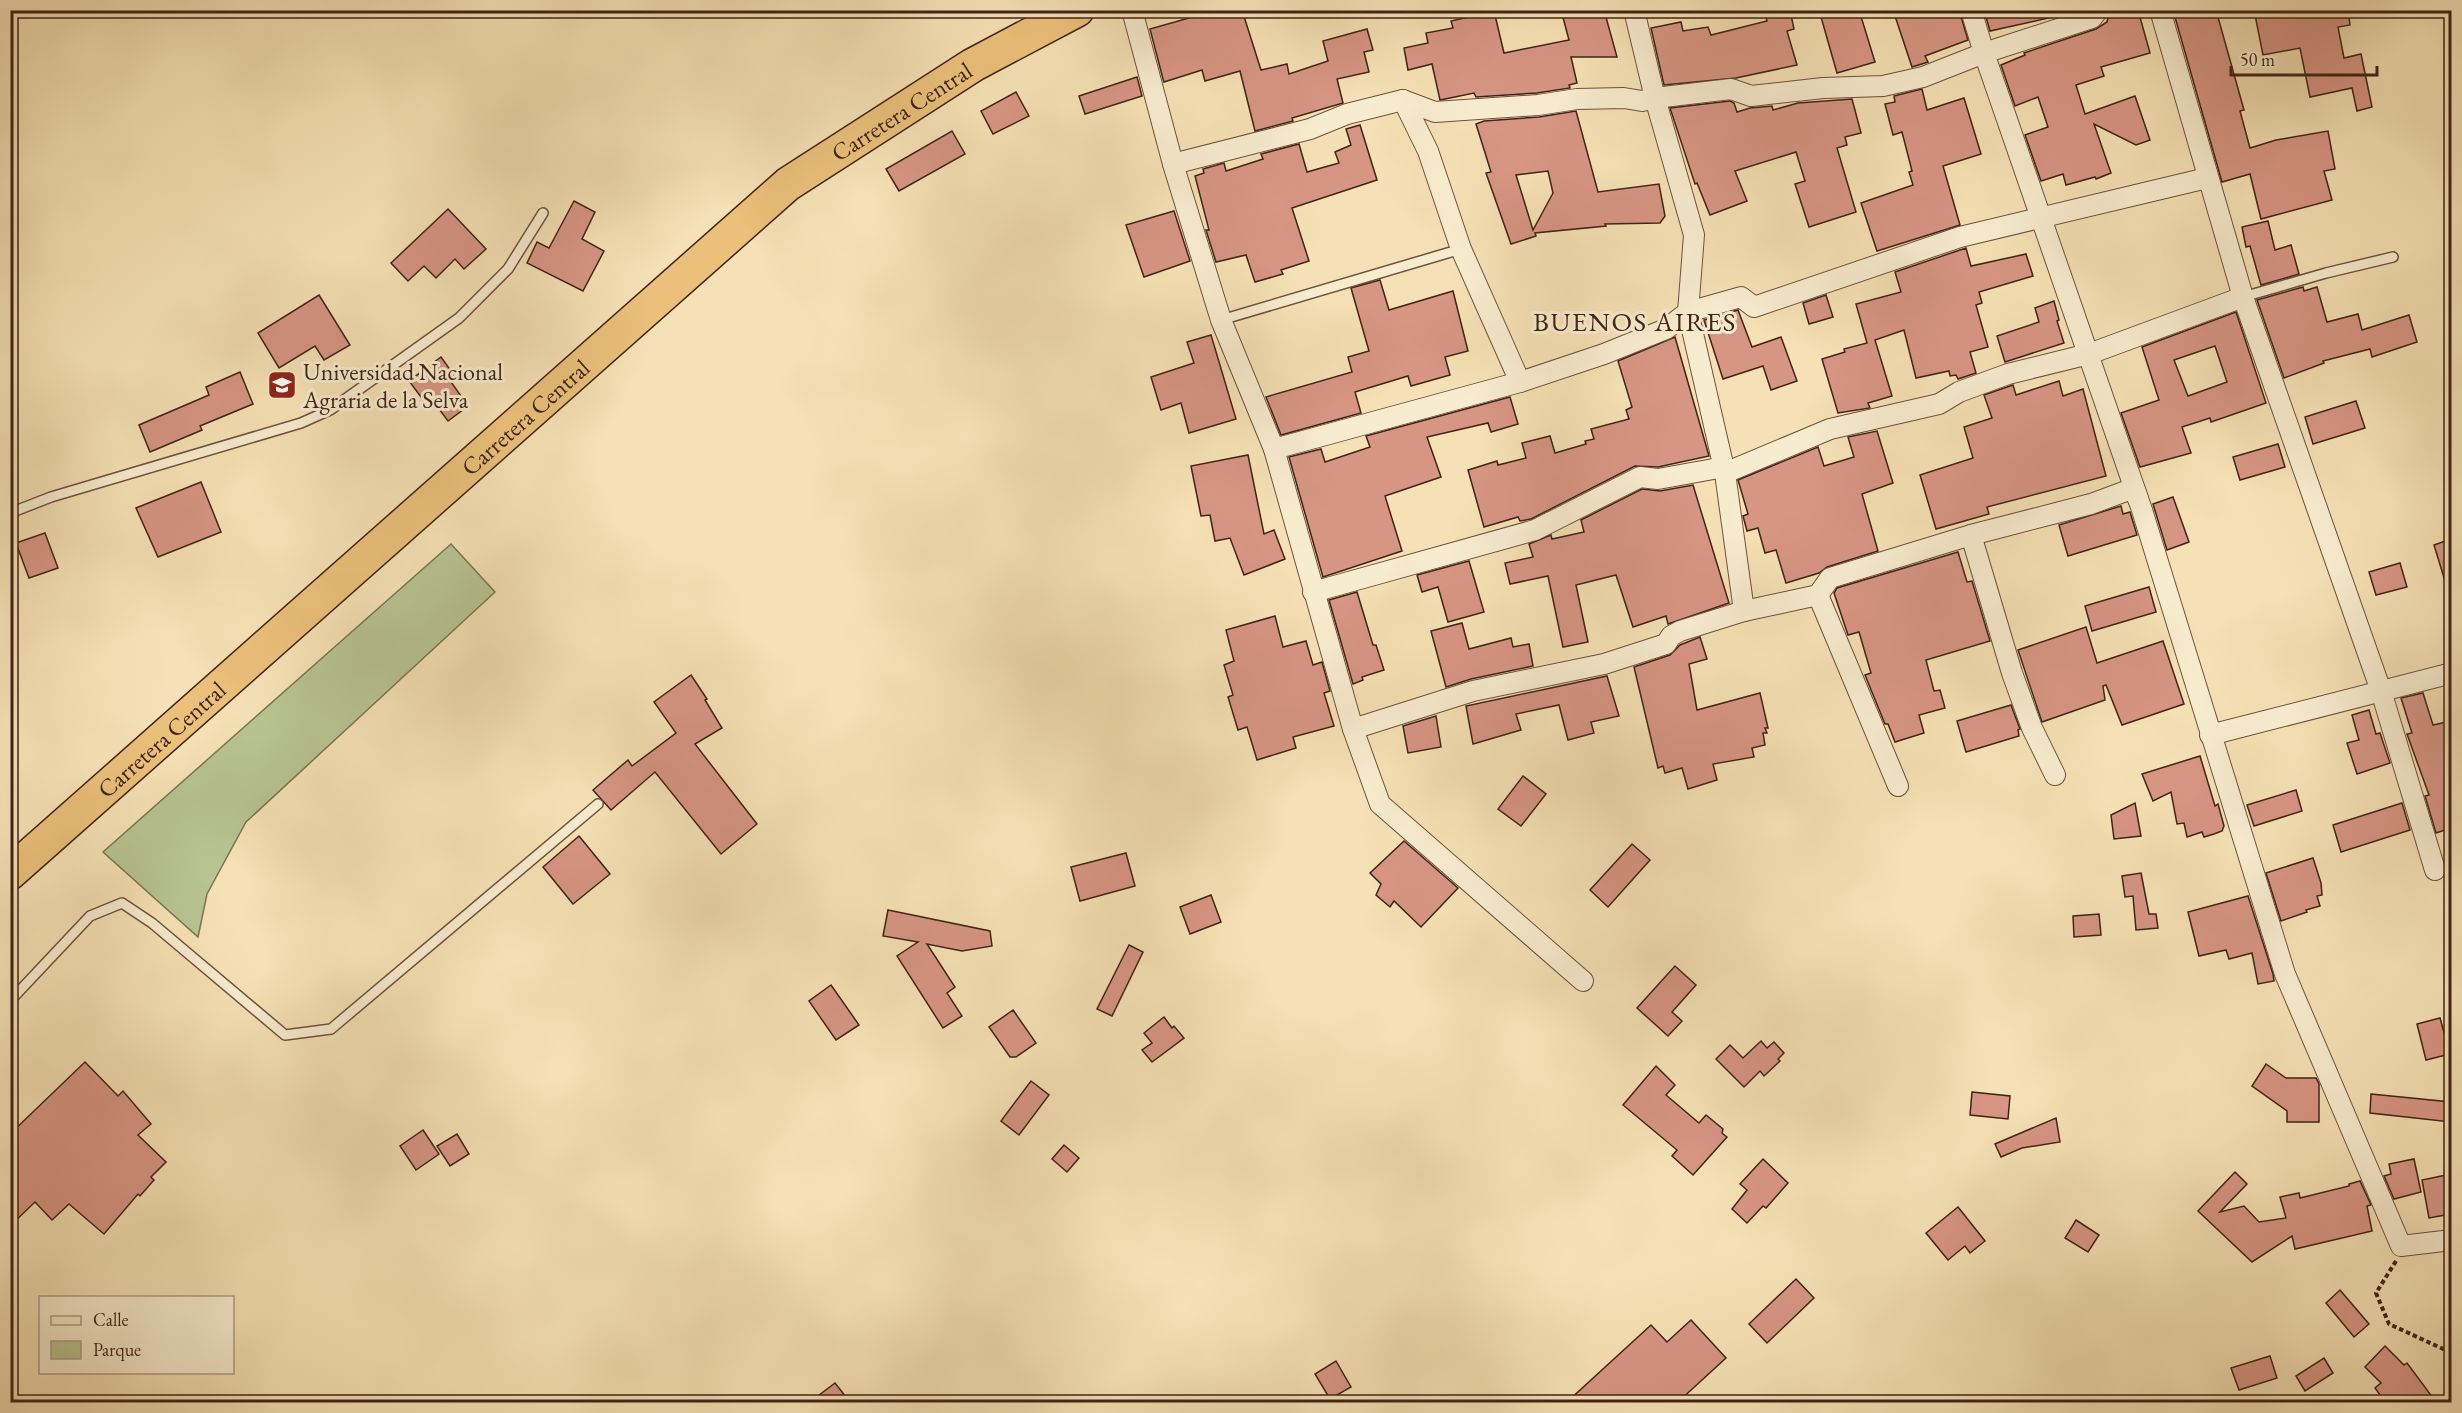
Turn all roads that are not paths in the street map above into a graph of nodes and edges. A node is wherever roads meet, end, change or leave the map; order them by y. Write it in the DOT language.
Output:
graph roads {
  1 [pos="1077,10"];
  2 [pos="1132,10"];
  3 [pos="1634,10"];
  4 [pos="1971,10"];
  5 [pos="2098,10"];
  6 [pos="2160,10"];
  7 [pos="1984,53"];
  8 [pos="1655,98"];
  9 [pos="1403,100"];
  10 [pos="1173,164"];
  11 [pos="2207,178"];
  12 [pos="543,213"];
  13 [pos="2041,218"];
  14 [pos="1461,249"];
  15 [pos="2393,257"];
  16 [pos="2243,297"];
  17 [pos="1689,312"];
  18 [pos="1221,320"];
  19 [pos="2089,354"];
  20 [pos="1520,382"];
  21 [pos="1274,449"];
  22 [pos="1725,473"];
  23 [pos="2134,488"];
  24 [pos="10,513"];
  25 [pos="1971,535"];
  26 [pos="1313,592"];
  27 [pos="1818,595"];
  28 [pos="1744,611"];
  29 [pos="2451,673"];
  30 [pos="2381,691"];
  31 [pos="1353,729"];
  32 [pos="2210,735"];
  33 [pos="2055,775"];
  34 [pos="1898,786"];
  35 [pos="598,804"];
  36 [pos="2435,870"];
  37 [pos="10,873"];
  38 [pos="1583,981"];
  39 [pos="10,1001"];
  40 [pos="2451,1240"];
  1 -- 37 [label="highway, Carretera Central"];
  2 -- 10 [label="street"];
  3 -- 8 [label="street"];
  4 -- 7 [label="street"];
  5 -- 7 [label="street"];
  6 -- 11 [label="street"];
  7 -- 8 [label="street"];
  7 -- 13 [label="street"];
  8 -- 9 [label="street"];
  8 -- 17 [label="street"];
  9 -- 10 [label="street"];
  9 -- 14 [label="street"];
  10 -- 18 [label="street"];
  11 -- 13 [label="street"];
  11 -- 16 [label="street"];
  12 -- 24 [label="lane"];
  13 -- 17 [label="street"];
  13 -- 19 [label="street"];
  14 -- 18 [label="lane"];
  14 -- 20 [label="street"];
  15 -- 16 [label="lane"];
  16 -- 19 [label="street"];
  16 -- 30 [label="street"];
  17 -- 20 [label="street"];
  17 -- 22 [label="street"];
  18 -- 21 [label="street"];
  19 -- 22 [label="street"];
  19 -- 23 [label="street"];
  20 -- 21 [label="street"];
  21 -- 26 [label="street"];
  22 -- 26 [label="street"];
  22 -- 28 [label="street"];
  23 -- 25 [label="street"];
  23 -- 32 [label="street"];
  25 -- 27 [label="street"];
  25 -- 33 [label="street"];
  26 -- 31 [label="street"];
  27 -- 28 [label="street"];
  27 -- 34 [label="street"];
  28 -- 31 [label="street"];
  29 -- 30 [label="street"];
  30 -- 32 [label="street"];
  30 -- 36 [label="street"];
  31 -- 38 [label="street"];
  32 -- 40 [label="street"];
  35 -- 39 [label="lane"];
}
